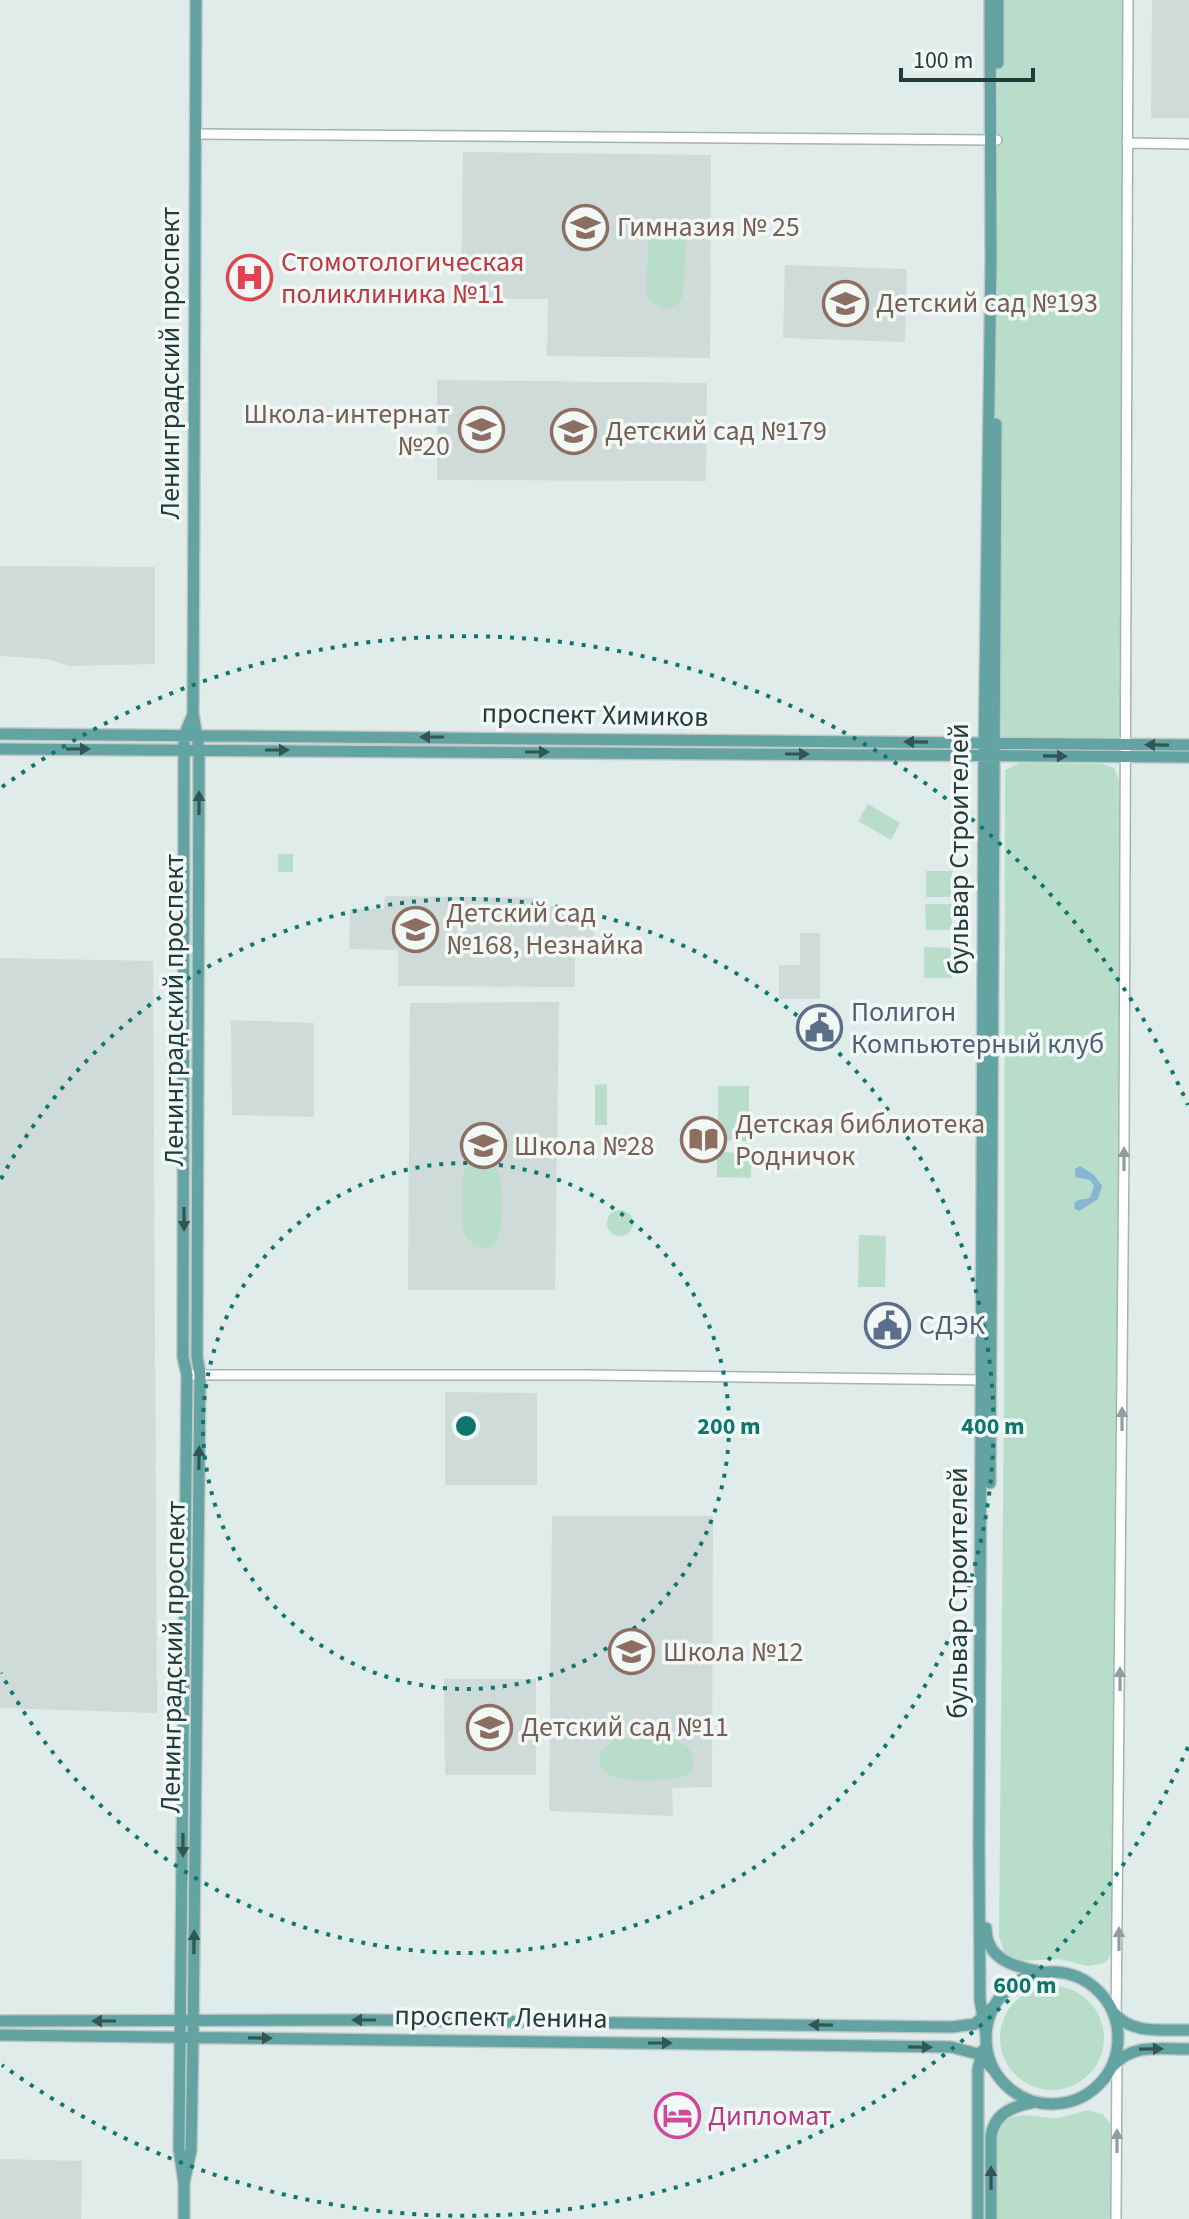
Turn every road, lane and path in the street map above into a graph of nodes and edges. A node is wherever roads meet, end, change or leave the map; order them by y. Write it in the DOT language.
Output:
graph roads {
  1 [pos="196,0"];
  2 [pos="990,0"];
  3 [pos="998,0"];
  4 [pos="1128,0"];
  5 [pos="195,134"];
  6 [pos="994,140"];
  7 [pos="1127,143"];
  8 [pos="1189,144"];
  9 [pos="193,714"];
  10 [pos="0,734"];
  11 [pos="184,736"];
  12 [pos="199,743"];
  13 [pos="1126,744"];
  14 [pos="1189,745"];
  15 [pos="0,749"];
  16 [pos="184,749"];
  17 [pos="989,749"];
  18 [pos="1126,757"];
  19 [pos="1189,757"];
  20 [pos="194,1374"];
  21 [pos="986,1380"];
  22 [pos="1042,1972"];
  23 [pos="993,2007"];
  24 [pos="1115,2017"];
  25 [pos="188,2020"];
  26 [pos="982,2020"];
  27 [pos="0,2021"];
  28 [pos="1189,2030"];
  29 [pos="0,2035"];
  30 [pos="188,2037"];
  31 [pos="986,2037"];
  32 [pos="1117,2047"];
  33 [pos="1189,2049"];
  34 [pos="980,2056"];
  35 [pos="1117,2061"];
  36 [pos="993,2069"];
  37 [pos="1108,2072"];
  38 [pos="1036,2102"];
  39 [pos="184,2219"];
  40 [pos="978,2219"];
  41 [pos="991,2219"];
  42 [pos="1116,2219"];
  1 -- 5 [label="main road, Ленинградский проспект"];
  2 -- 6 [label="main road, бульвар Строителей"];
  3 -- 6 [label="main road, бульвар Строителей"];
  4 -- 7 [label="street"];
  5 -- 6 [label="street"];
  5 -- 9 [label="main road, Ленинградский проспект"];
  6 -- 17 [label="main road, бульвар Строителей"];
  7 -- 8 [label="street"];
  7 -- 13 [label="street"];
  9 -- 11 [label="main road"];
  9 -- 12 [label="main road, Ленинградский проспект"];
  10 -- 11 [label="main road, проспект Химиков"];
  11 -- 12 [label="main road, проспект Химиков"];
  11 -- 16 [label="main road, Ленинградский проспект"];
  12 -- 16 [label="main road, проспект Химиков"];
  12 -- 17 [label="main road, проспект Химиков"];
  20 -- 12 [label="main road, Ленинградский проспект, one-way"];
  14 -- 13 [label="main road, проспект Химиков, one-way"];
  13 -- 17 [label="main road, проспект Химиков"];
  13 -- 18 [label="street"];
  15 -- 16 [label="main road, проспект Химиков, one-way"];
  16 -- 20 [label="main road, Ленинградский проспект, one-way"];
  17 -- 18 [label="main road, проспект Химиков, one-way"];
  17 -- 21 [label="main road, бульвар Строителей"];
  18 -- 19 [label="main road, проспект Химиков"];
  24 -- 18 [label="street, one-way"];
  20 -- 21 [label="street"];
  20 -- 25 [label="main road, Ленинградский проспект"];
  21 -- 22 [label="main road, бульвар Строителей"];
  21 -- 26 [label="main road, бульвар Строителей"];
  22 -- 23 [label="main road"];
  22 -- 24 [label="main road"];
  23 -- 26 [label="main road"];
  23 -- 31 [label="main road"];
  24 -- 28 [label="main road"];
  24 -- 32 [label="main road"];
  26 -- 25 [label="main road, проспект Ленина, one-way"];
  25 -- 27 [label="main road, проспект Ленина, one-way"];
  25 -- 30 [label="main road, Ленинградский проспект"];
  26 -- 31 [label="main road, бульвар Строителей"];
  29 -- 30 [label="main road, проспект Ленина"];
  30 -- 34 [label="main road, проспект Ленина, one-way"];
  30 -- 39 [label="main road"];
  31 -- 34 [label="main road"];
  31 -- 36 [label="main road"];
  32 -- 35 [label="street"];
  32 -- 37 [label="main road"];
  35 -- 33 [label="main road, one-way"];
  34 -- 36 [label="main road"];
  34 -- 40 [label="main road"];
  35 -- 37 [label="main road"];
  42 -- 35 [label="street, one-way"];
  36 -- 38 [label="main road"];
  37 -- 38 [label="main road"];
  41 -- 38 [label="main road, one-way"];
}
